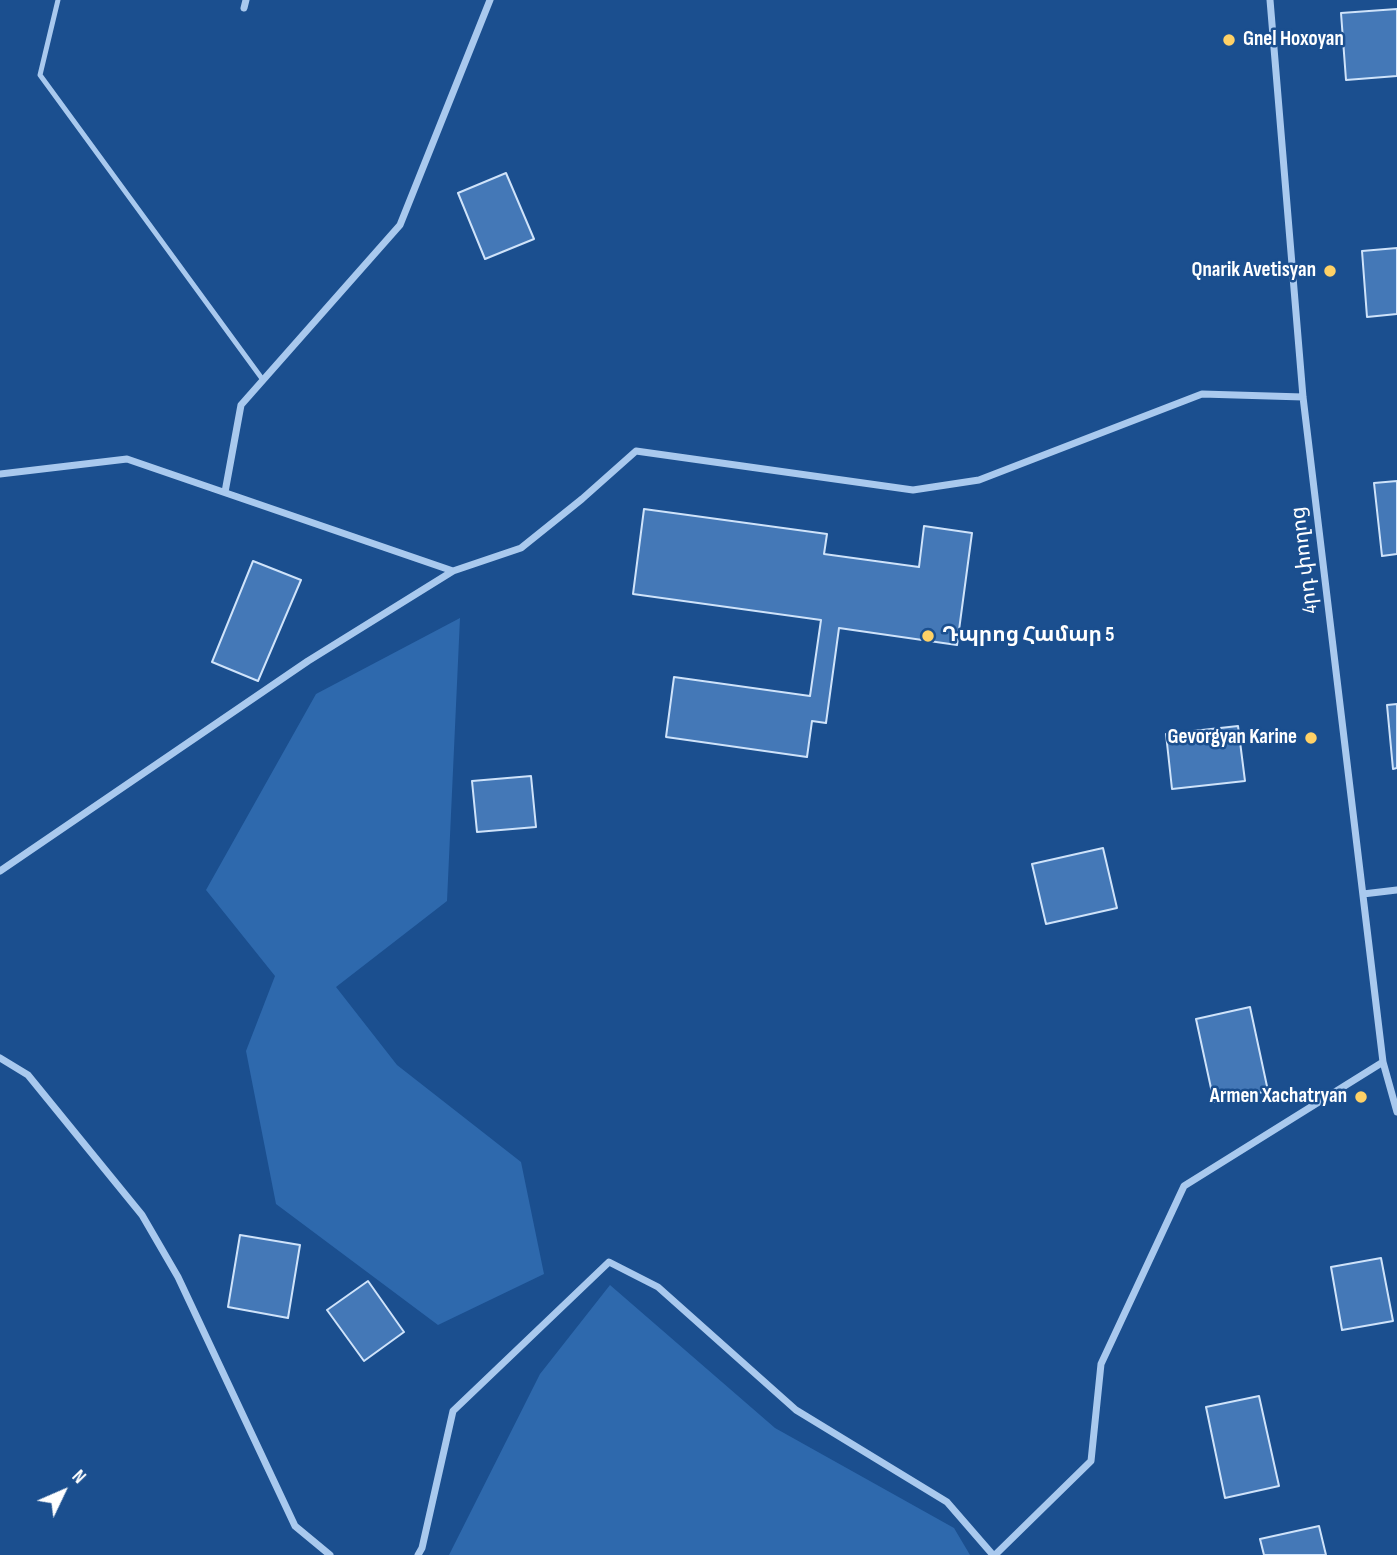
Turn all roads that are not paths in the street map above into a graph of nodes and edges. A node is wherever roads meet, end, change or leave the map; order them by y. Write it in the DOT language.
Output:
graph roads {
  1 [pos="58,0"];
  2 [pos="490,0"];
  3 [pos="1270,0"];
  4 [pos="263,380"];
  5 [pos="1303,397"];
  6 [pos="0,474"];
  7 [pos="225,492"];
  8 [pos="453,572"];
  9 [pos="0,871"];
  10 [pos="1397,890"];
  11 [pos="1363,894"];
  12 [pos="0,1058"];
  13 [pos="1383,1062"];
  14 [pos="1397,1112"];
  15 [pos="330,1555"];
  16 [pos="418,1555"];
  17 [pos="994,1555"];
  1 -- 4 [label="lane"];
  2 -- 4 [label="street"];
  3 -- 5 [label="street, 4րդ փողոց"];
  4 -- 7 [label="street"];
  5 -- 8 [label="street"];
  5 -- 11 [label="street, 4րդ փողոց"];
  6 -- 7 [label="street"];
  7 -- 8 [label="street"];
  8 -- 9 [label="street"];
  10 -- 11 [label="street"];
  11 -- 13 [label="street, 4րդ փողոց"];
  12 -- 15 [label="street"];
  13 -- 14 [label="street, 4րդ փողոց"];
  13 -- 17 [label="street"];
  16 -- 17 [label="street"];
}
